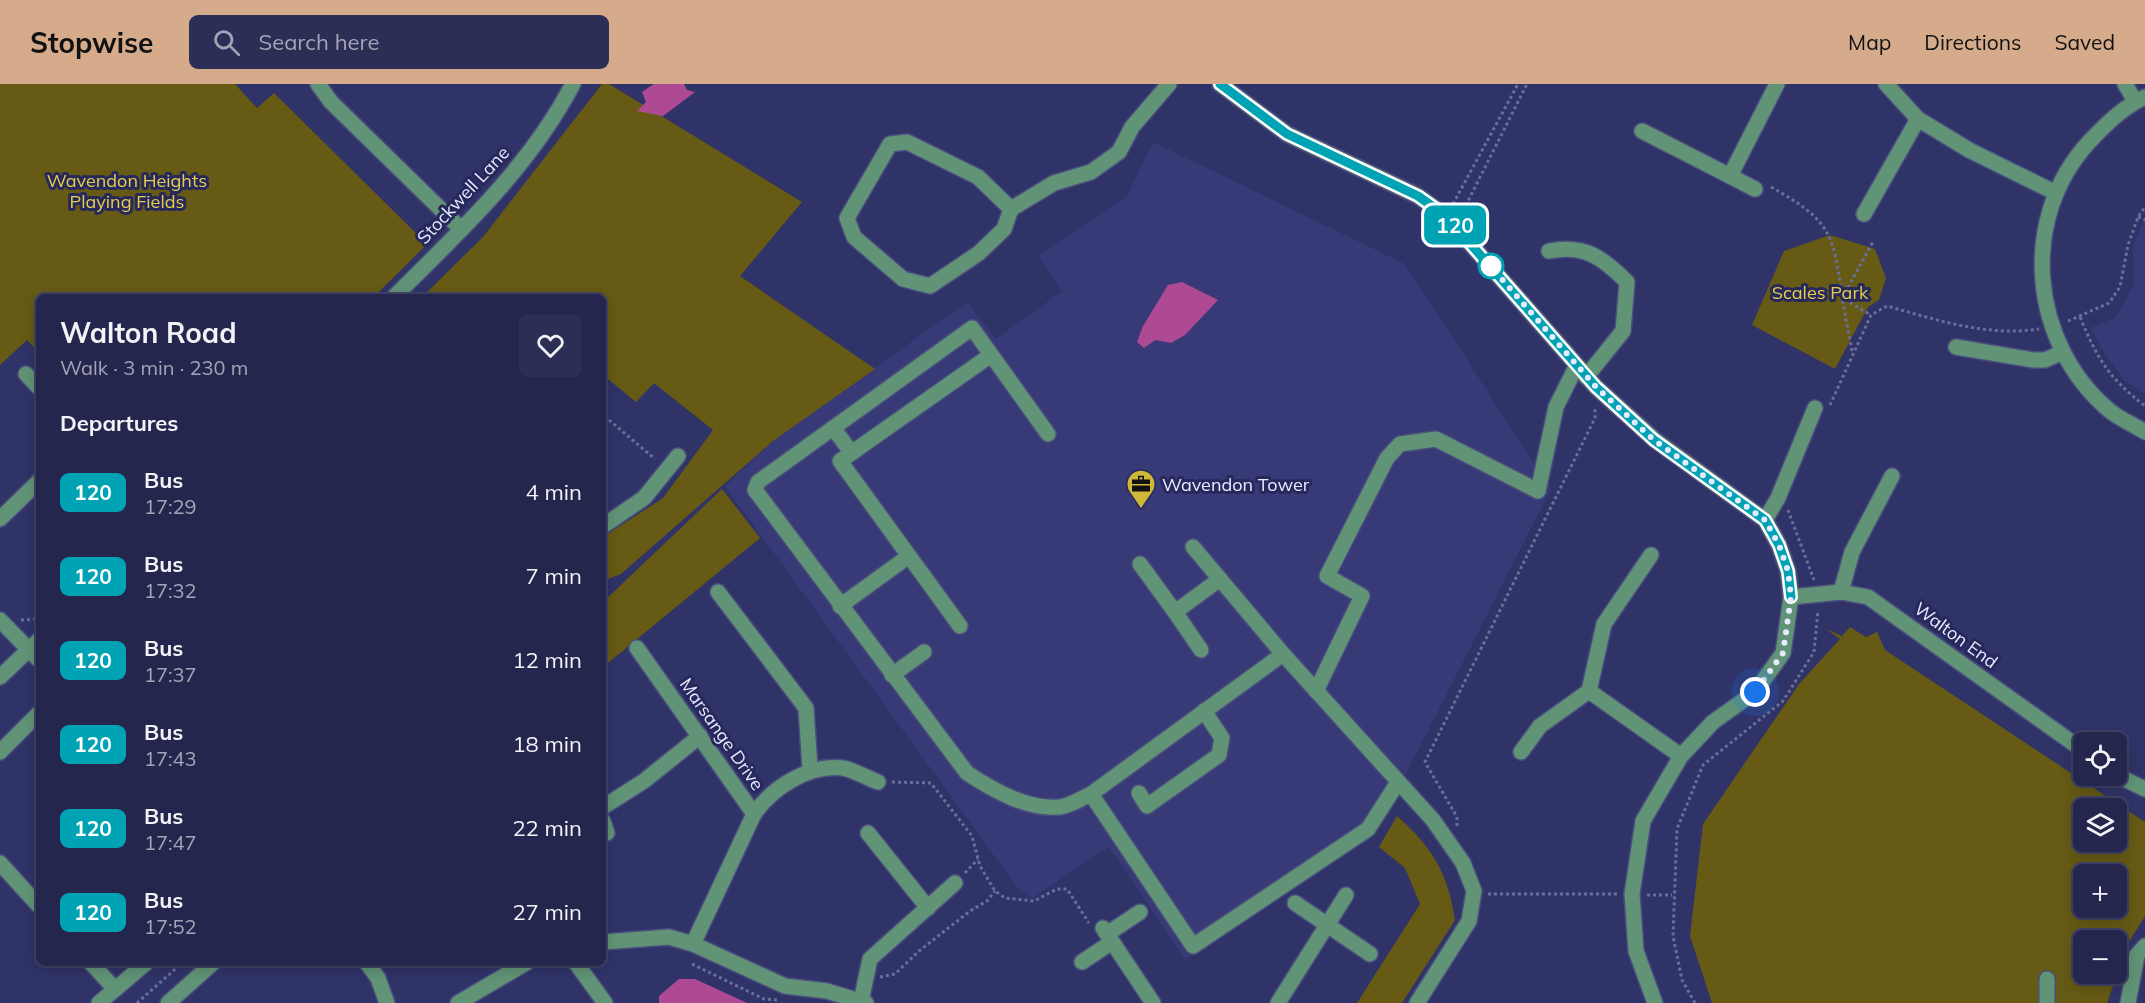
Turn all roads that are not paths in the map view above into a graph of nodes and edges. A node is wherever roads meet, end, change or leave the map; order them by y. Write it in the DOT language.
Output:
graph roads {
  1 [pos="318,84"];
  2 [pos="573,84"];
  3 [pos="1169,84"];
  4 [pos="1220,84"];
  5 [pos="1777,84"];
  6 [pos="1886,84"];
  7 [pos="2125,84"];
  8 [pos="2140,99"];
  9 [pos="1918,119"];
  10 [pos="1642,131"];
  11 [pos="1730,176"];
  12 [pos="1755,189"];
  13 [pos="2054,192"];
  14 [pos="1011,209"];
  15 [pos="1864,214"];
  16 [pos="461,229"];
  17 [pos="1549,251"];
  18 [pos="397,294"];
  19 [pos="1956,346"];
  20 [pos="2063,352"];
  21 [pos="991,355"];
  22 [pos="26,374"];
  23 [pos="1586,377"];
  24 [pos="36,385"];
  25 [pos="1821,411"];
  26 [pos="833,428"];
  27 [pos="2145,432"];
  28 [pos="1048,434"];
  29 [pos="852,453"];
  30 [pos="678,456"];
  31 [pos="1892,476"];
  32 [pos="36,490"];
  33 [pos="0,519"];
  34 [pos="1765,520"];
  35 [pos="606,524"];
  36 [pos="1192,547"];
  37 [pos="1651,555"];
  38 [pos="909,556"];
  39 [pos="1140,564"];
  40 [pos="1220,579"];
  41 [pos="718,592"];
  42 [pos="1841,592"];
  43 [pos="1791,597"];
  44 [pos="840,606"];
  45 [pos="1174,612"];
  46 [pos="0,620"];
  47 [pos="960,626"];
  48 [pos="637,648"];
  49 [pos="36,650"];
  50 [pos="1200,650"];
  51 [pos="924,652"];
  52 [pos="1283,654"];
  53 [pos="892,675"];
  54 [pos="0,677"];
  55 [pos="1316,691"];
  56 [pos="1589,691"];
  57 [pos="1204,711"];
  58 [pos="36,716"];
  59 [pos="700,736"];
  60 [pos="2073,743"];
  61 [pos="0,752"];
  62 [pos="1521,752"];
  63 [pos="1681,756"];
  64 [pos="810,769"];
  65 [pos="2127,780"];
  66 [pos="878,782"];
  67 [pos="1398,782"];
  68 [pos="2145,789"];
  69 [pos="1139,793"];
  70 [pos="1091,794"];
  71 [pos="606,805"];
  72 [pos="754,814"];
  73 [pos="868,833"];
  74 [pos="0,863"];
  75 [pos="955,883"];
  76 [pos="1346,895"];
  77 [pos="36,903"];
  78 [pos="1295,903"];
  79 [pos="928,908"];
  80 [pos="1140,912"];
  81 [pos="1327,925"];
  82 [pos="1107,938"];
  83 [pos="606,942"];
  84 [pos="693,944"];
  85 [pos="2145,946"];
  86 [pos="1371,954"];
  87 [pos="1082,962"];
  88 [pos="94,966"];
  89 [pos="142,966"];
  90 [pos="210,966"];
  91 [pos="369,966"];
  92 [pos="521,966"];
  93 [pos="578,966"];
  94 [pos="2047,979"];
  95 [pos="115,989"];
  96 [pos="863,1002"];
  97 [pos="99,1003"];
  98 [pos="168,1003"];
  99 [pos="387,1003"];
  100 [pos="458,1003"];
  101 [pos="605,1003"];
  102 [pos="1153,1003"];
  103 [pos="1278,1003"];
  104 [pos="1417,1003"];
  105 [pos="1655,1003"];
  106 [pos="2047,1003"];
  107 [pos="2128,1003"];
  1 -- 16 [label="street"];
  2 -- 16 [label="street, Stockwell Lane"];
  3 -- 14 [label="street"];
  4 -- 23 [label="street"];
  5 -- 11 [label="street"];
  6 -- 9 [label="street"];
  7 -- 8 [label="street"];
  8 -- 13 [label="street"];
  9 -- 13 [label="street"];
  9 -- 15 [label="street"];
  10 -- 11 [label="street"];
  11 -- 12 [label="street"];
  13 -- 20 [label="street"];
  14 -- 14 [label="street"];
  16 -- 18 [label="street, Stockwell Lane"];
  17 -- 23 [label="street"];
  19 -- 20 [label="street"];
  20 -- 27 [label="street"];
  21 -- 26 [label="street"];
  21 -- 28 [label="street"];
  21 -- 29 [label="street"];
  22 -- 24 [label="street"];
  23 -- 34 [label="street"];
  23 -- 55 [label="street"];
  25 -- 34 [label="street"];
  26 -- 29 [label="street"];
  26 -- 44 [label="street"];
  29 -- 38 [label="street"];
  30 -- 35 [label="street"];
  31 -- 42 [label="street"];
  32 -- 33 [label="street"];
  34 -- 43 [label="street"];
  36 -- 40 [label="street"];
  37 -- 56 [label="street"];
  38 -- 44 [label="street"];
  38 -- 47 [label="street"];
  39 -- 45 [label="street"];
  40 -- 45 [label="street"];
  40 -- 52 [label="street"];
  41 -- 64 [label="street"];
  42 -- 43 [label="street, Walton End"];
  42 -- 60 [label="street, Walton End"];
  43 -- 63 [label="street"];
  44 -- 53 [label="street"];
  45 -- 50 [label="street"];
  46 -- 49 [label="street"];
  48 -- 59 [label="street, Marsange Drive"];
  49 -- 54 [label="street"];
  51 -- 53 [label="street"];
  52 -- 55 [label="street"];
  52 -- 57 [label="street"];
  53 -- 70 [label="street"];
  55 -- 67 [label="street"];
  56 -- 62 [label="street"];
  56 -- 63 [label="street"];
  57 -- 69 [label="street"];
  57 -- 70 [label="street"];
  58 -- 61 [label="street"];
  59 -- 71 [label="street"];
  59 -- 72 [label="street, Marsange Drive"];
  63 -- 105 [label="street"];
  64 -- 66 [label="street"];
  64 -- 72 [label="street"];
  65 -- 68 [label="street"];
  67 -- 70 [label="street"];
  67 -- 104 [label="street"];
  72 -- 84 [label="street, Marsange Drive"];
  73 -- 79 [label="street"];
  74 -- 77 [label="street"];
  75 -- 79 [label="street"];
  76 -- 81 [label="street"];
  78 -- 81 [label="street"];
  79 -- 96 [label="street"];
  80 -- 82 [label="street"];
  81 -- 86 [label="street"];
  81 -- 103 [label="street"];
  82 -- 87 [label="street"];
  82 -- 102 [label="street"];
  83 -- 84 [label="street"];
  84 -- 96 [label="street"];
  85 -- 107 [label="street"];
  88 -- 95 [label="street"];
  89 -- 95 [label="street"];
  90 -- 98 [label="street"];
  91 -- 99 [label="street"];
  92 -- 100 [label="street"];
  93 -- 101 [label="street"];
  94 -- 106 [label="street"];
  95 -- 97 [label="street"];
}
